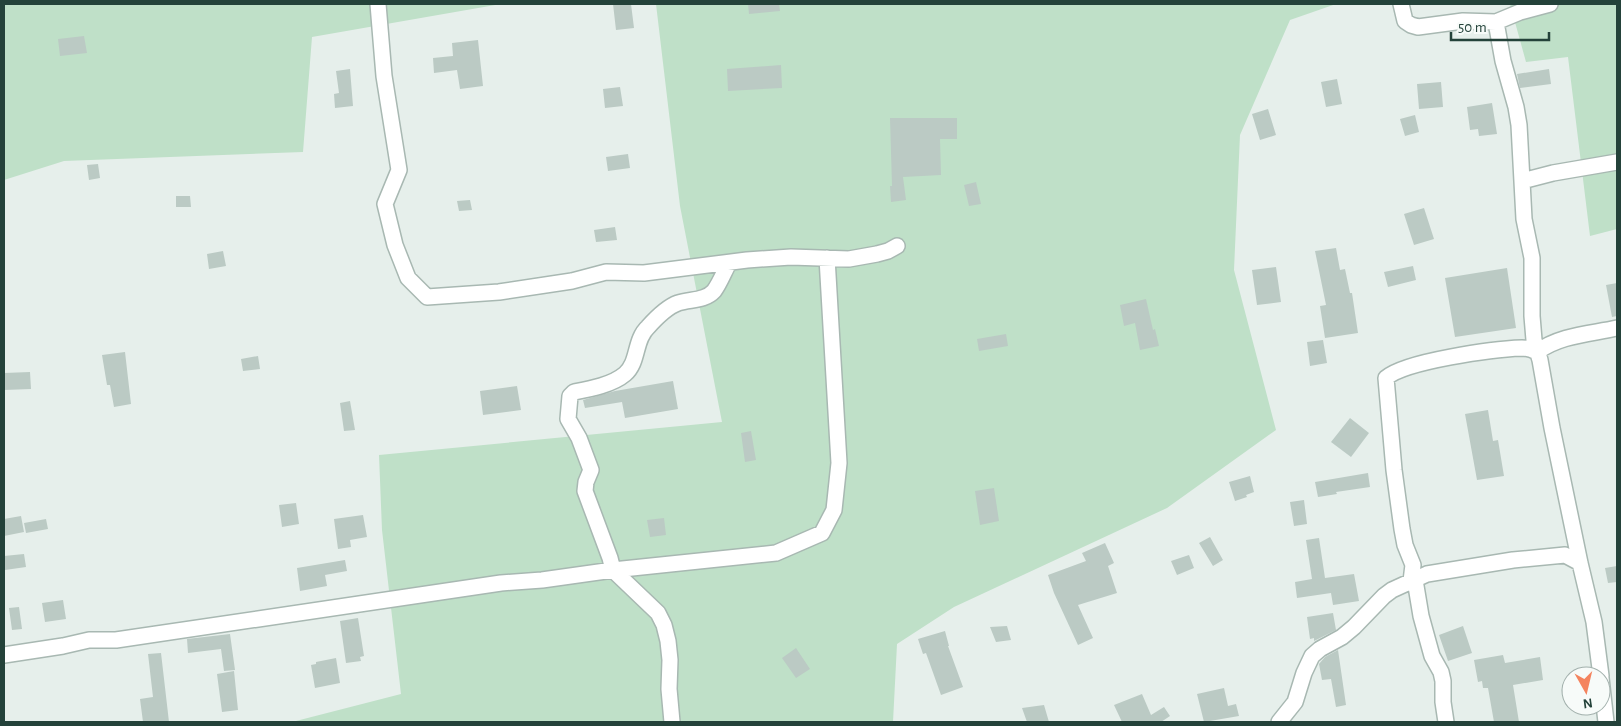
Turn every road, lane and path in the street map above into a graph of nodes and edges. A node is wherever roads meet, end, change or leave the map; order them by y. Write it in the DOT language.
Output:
graph roads {
  1 [pos="378,4"];
  2 [pos="1401,4"];
  3 [pos="1550,4"];
  4 [pos="1496,22"];
  5 [pos="1617,162"];
  6 [pos="1522,182"];
  7 [pos="897,246"];
  8 [pos="827,258"];
  9 [pos="729,263"];
  10 [pos="1617,328"];
  11 [pos="1532,346"];
  12 [pos="1580,563"];
  13 [pos="613,570"];
  14 [pos="1416,575"];
  15 [pos="4,655"];
  16 [pos="1600,666"];
  17 [pos="672,722"];
  18 [pos="1279,722"];
  19 [pos="1446,722"];
  1 -- 9 [label="street"];
  2 -- 4 [label="street"];
  3 -- 4 [label="street"];
  4 -- 6 [label="street"];
  5 -- 6 [label="street"];
  6 -- 11 [label="street"];
  7 -- 8 [label="street"];
  8 -- 9 [label="street"];
  8 -- 13 [label="street"];
  9 -- 13 [label="street"];
  10 -- 11 [label="street"];
  11 -- 12 [label="street"];
  11 -- 14 [label="street"];
  12 -- 14 [label="street"];
  12 -- 16 [label="street"];
  13 -- 15 [label="street"];
  13 -- 17 [label="street"];
  14 -- 18 [label="street"];
  14 -- 19 [label="street"];
}
